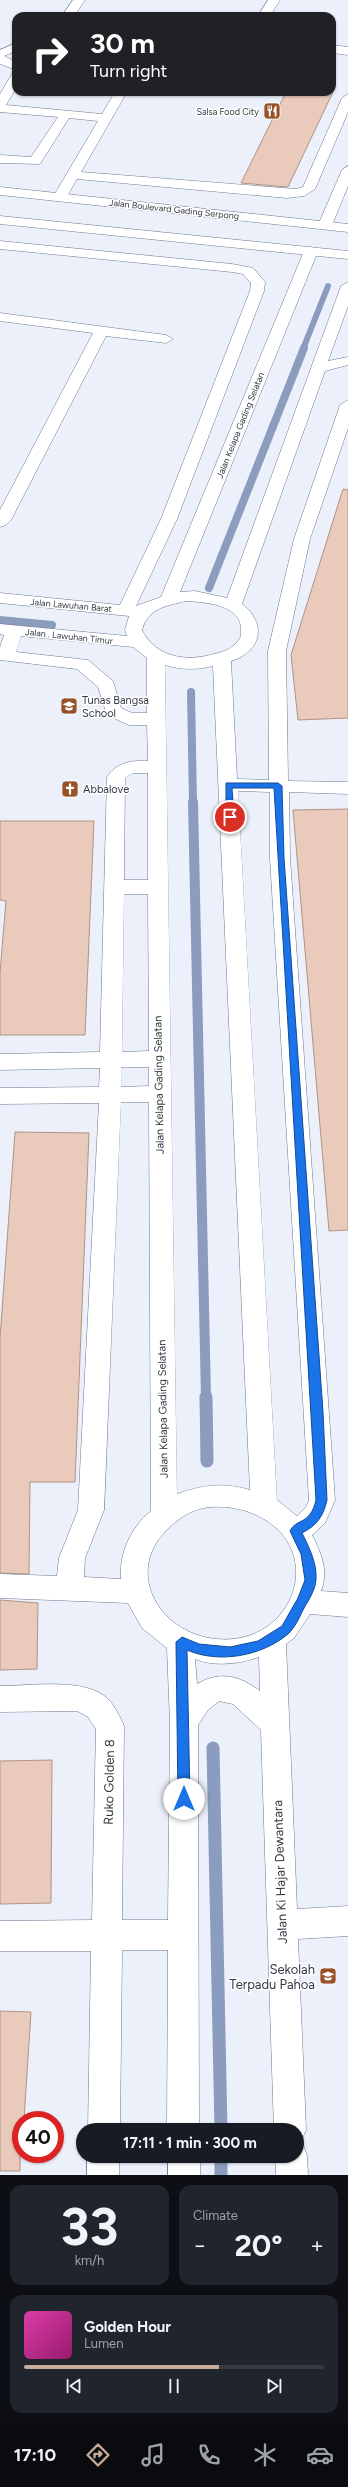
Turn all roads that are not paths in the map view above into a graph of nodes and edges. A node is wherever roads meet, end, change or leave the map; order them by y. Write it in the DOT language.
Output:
graph roads {
  1 [pos="79,0"];
  2 [pos="274,0"];
  3 [pos="71,12"];
  4 [pos="266,12"];
  5 [pos="12,49"];
  6 [pos="336,50"];
  7 [pos="348,51"];
  8 [pos="0,54"];
  9 [pos="0,59"];
  10 [pos="12,65"];
  11 [pos="12,84"];
  12 [pos="119,96"];
  13 [pos="348,98"];
  14 [pos="0,106"];
  15 [pos="0,119"];
  16 [pos="63,119"];
  17 [pos="102,123"];
  18 [pos="0,159"];
  19 [pos="348,170"];
  20 [pos="73,175"];
  21 [pos="0,191"];
  22 [pos="60,197"];
  23 [pos="0,220"];
  24 [pos="325,225"];
  25 [pos="348,228"];
  26 [pos="0,245"];
  27 [pos="311,251"];
  28 [pos="348,255"];
  29 [pos="348,286"];
  30 [pos="0,317"];
  31 [pos="102,332"];
  32 [pos="166,339"];
  33 [pos="348,361"];
  34 [pos="318,368"];
  35 [pos="348,405"];
  36 [pos="169,519"];
  37 [pos="0,522"];
  38 [pos="200,524"];
  39 [pos="0,598"];
  40 [pos="169,598"];
  41 [pos="233,606"];
  42 [pos="134,611"];
  43 [pos="7,630"];
  44 [pos="137,642"];
  45 [pos="3,656"];
  46 [pos="156,656"];
  47 [pos="222,659"];
  48 [pos="156,719"];
  49 [pos="156,768"];
  50 [pos="228,785"];
  51 [pos="278,786"];
  52 [pos="348,788"];
  53 [pos="113,887"];
  54 [pos="157,887"];
  55 [pos="159,1059"];
  56 [pos="110,1060"];
  57 [pos="0,1062"];
  58 [pos="160,1094"];
  59 [pos="0,1096"];
  60 [pos="110,1096"];
  61 [pos="264,1507"];
  62 [pos="164,1513"];
  63 [pos="296,1531"];
  64 [pos="0,1586"];
  65 [pos="69,1588"];
  66 [pos="135,1591"];
  67 [pos="302,1600"];
  68 [pos="348,1605"];
  69 [pos="272,1638"];
  70 [pos="182,1642"];
  71 [pos="0,1699"];
  72 [pos="184,1723"];
  73 [pos="275,1725"];
  74 [pos="348,1921"];
  75 [pos="282,1925"];
  76 [pos="183,1935"];
  77 [pos="0,1936"];
  78 [pos="106,1936"];
  79 [pos="104,2123"];
  80 [pos="183,2123"];
  81 [pos="290,2123"];
  82 [pos="103,2163"];
  83 [pos="184,2163"];
  84 [pos="291,2163"];
  85 [pos="103,2175"];
  86 [pos="184,2175"];
  87 [pos="292,2175"];
  1 -- 3 [label="street"];
  2 -- 4 [label="street"];
  5 -- 8 [label="street"];
  6 -- 7 [label="street"];
  9 -- 10 [label="street"];
  11 -- 14 [label="street"];
  12 -- 17 [label="street"];
  13 -- 20 [label="street"];
  14 -- 16 [label="street"];
  15 -- 16 [label="street"];
  16 -- 17 [label="street"];
  16 -- 18 [label="street"];
  17 -- 20 [label="street"];
  19 -- 24 [label="street"];
  20 -- 22 [label="street"];
  21 -- 22 [label="street, Jalan Boulevard Gading Serpong"];
  22 -- 24 [label="street, Jalan Boulevard Gading Serpong"];
  23 -- 27 [label="street"];
  24 -- 25 [label="street, Jalan Boulevard Gading Serpong"];
  26 -- 36 [label="street"];
  27 -- 28 [label="street"];
  27 -- 38 [label="street, Jalan Kelapa Gading Selatan"];
  29 -- 34 [label="street"];
  30 -- 31 [label="street"];
  31 -- 32 [label="street"];
  31 -- 37 [label="street"];
  33 -- 34 [label="street"];
  34 -- 41 [label="street"];
  35 -- 51 [label="street"];
  36 -- 38 [label="street"];
  36 -- 42 [label="street"];
  38 -- 40 [label="street, Jalan Kelapa Gading Selatan"];
  39 -- 42 [label="street, Jalan Lawuhan Barat"];
  40 -- 41 [label="street"];
  40 -- 42 [label="street"];
  41 -- 47 [label="street"];
  42 -- 44 [label="street"];
  43 -- 44 [label="street, Jalan . Lawuhan Timur"];
  43 -- 45 [label="street"];
  44 -- 46 [label="street"];
  45 -- 48 [label="street"];
  46 -- 47 [label="street"];
  46 -- 48 [label="street, Jalan Kelapa Gading Selatan"];
  47 -- 50 [label="street"];
  48 -- 49 [label="street, Jalan Kelapa Gading Selatan"];
  49 -- 53 [label="street"];
  49 -- 54 [label="street, Jalan Kelapa Gading Selatan"];
  50 -- 51 [label="street"];
  50 -- 61 [label="street"];
  51 -- 52 [label="street"];
  51 -- 63 [label="street"];
  53 -- 54 [label="street"];
  53 -- 56 [label="street"];
  54 -- 55 [label="street, Jalan Kelapa Gading Selatan"];
  55 -- 56 [label="street"];
  55 -- 58 [label="street, Jalan Kelapa Gading Selatan"];
  56 -- 57 [label="street"];
  56 -- 60 [label="street"];
  58 -- 60 [label="street"];
  58 -- 62 [label="street, Jalan Kelapa Gading Selatan"];
  59 -- 60 [label="street"];
  60 -- 65 [label="street"];
  61 -- 62 [label="street"];
  61 -- 63 [label="street"];
  62 -- 66 [label="street"];
  63 -- 67 [label="street"];
  64 -- 65 [label="street"];
  65 -- 66 [label="street"];
  66 -- 70 [label="street"];
  67 -- 68 [label="street"];
  67 -- 69 [label="street"];
  69 -- 70 [label="street"];
  69 -- 73 [label="street, Jalan Ki Hajar Dewantara"];
  70 -- 72 [label="street"];
  71 -- 78 [label="street, Ruko Golden 8"];
  72 -- 73 [label="street"];
  72 -- 76 [label="street"];
  73 -- 75 [label="street, Jalan Ki Hajar Dewantara"];
  74 -- 75 [label="street"];
  75 -- 81 [label="street, Jalan Ki Hajar Dewantara"];
  76 -- 78 [label="street"];
  76 -- 80 [label="street"];
  77 -- 78 [label="street"];
  78 -- 79 [label="street, Ruko Golden 8"];
  82 -- 85 [label="street"];
  83 -- 86 [label="street"];
  84 -- 87 [label="street"];
}
